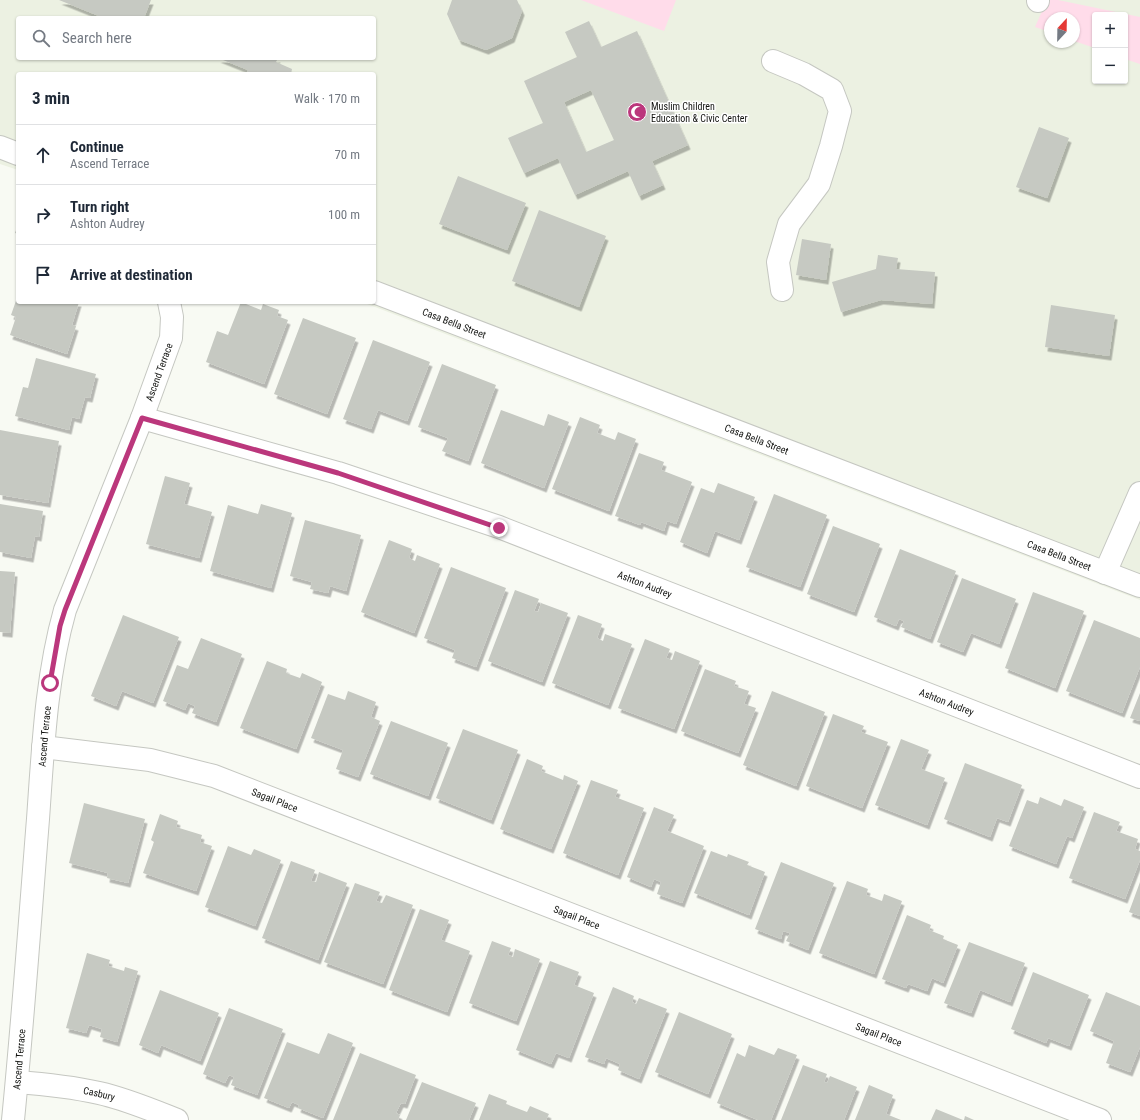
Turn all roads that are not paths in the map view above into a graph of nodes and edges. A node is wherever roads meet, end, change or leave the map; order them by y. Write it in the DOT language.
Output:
graph roads {
  1 [pos="773,61"];
  2 [pos="0,146"];
  3 [pos="16,153"];
  4 [pos="782,290"];
  5 [pos="376,293"];
  6 [pos="169,304"];
  7 [pos="142,418"];
  8 [pos="1140,493"];
  9 [pos="1105,573"];
  10 [pos="1140,586"];
  11 [pos="44,747"];
  12 [pos="1140,777"];
  13 [pos="17,1082"];
  14 [pos="13,1120"];
  15 [pos="177,1120"];
  16 [pos="1100,1120"];
  1 -- 4 [label="street"];
  2 -- 3 [label="street"];
  5 -- 9 [label="street, Casa Bella Street"];
  6 -- 7 [label="street, Ascend Terrace"];
  7 -- 11 [label="street, Ascend Terrace"];
  7 -- 12 [label="street, Ashton Audrey"];
  8 -- 9 [label="street"];
  9 -- 10 [label="street, Casa Bella Street"];
  11 -- 13 [label="street, Ascend Terrace"];
  11 -- 16 [label="street, Sagail Place"];
  13 -- 14 [label="street, Ascend Terrace"];
  13 -- 15 [label="street, Casbury"];
}
